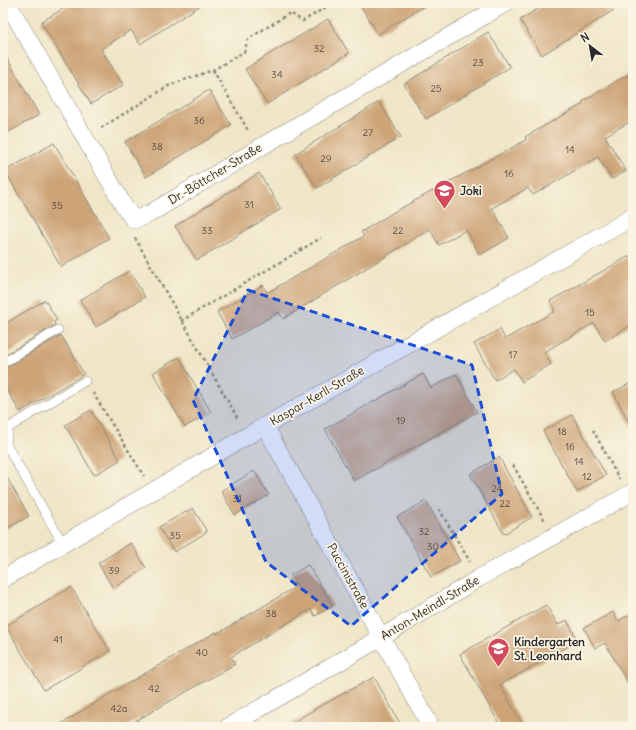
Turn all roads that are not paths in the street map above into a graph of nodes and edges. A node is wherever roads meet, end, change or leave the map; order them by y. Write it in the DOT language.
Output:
graph roads {
  1 [pos="506,3"];
  2 [pos="12,8"];
  3 [pos="633,216"];
  4 [pos="58,330"];
  5 [pos="3,363"];
  6 [pos="86,380"];
  7 [pos="5,424"];
  8 [pos="265,426"];
  9 [pos="630,493"];
  10 [pos="62,544"];
  11 [pos="3,579"];
  12 [pos="382,637"];
  13 [pos="228,727"];
  14 [pos="431,727"];
  1 -- 2 [label="street, Dr.-Böttcher-Straße"];
  3 -- 8 [label="street, Kaspar-Kerll-Straße"];
  4 -- 5 [label="lane"];
  6 -- 7 [label="lane"];
  7 -- 10 [label="lane"];
  8 -- 10 [label="street, Kaspar-Kerll-Straße"];
  8 -- 12 [label="street, Puccinistraße"];
  9 -- 12 [label="street, Anton-Meindl-Straße"];
  10 -- 11 [label="street, Kaspar-Kerll-Straße"];
  12 -- 13 [label="street, Anton-Meindl-Straße"];
  12 -- 14 [label="street, Puccinistraße"];
}
